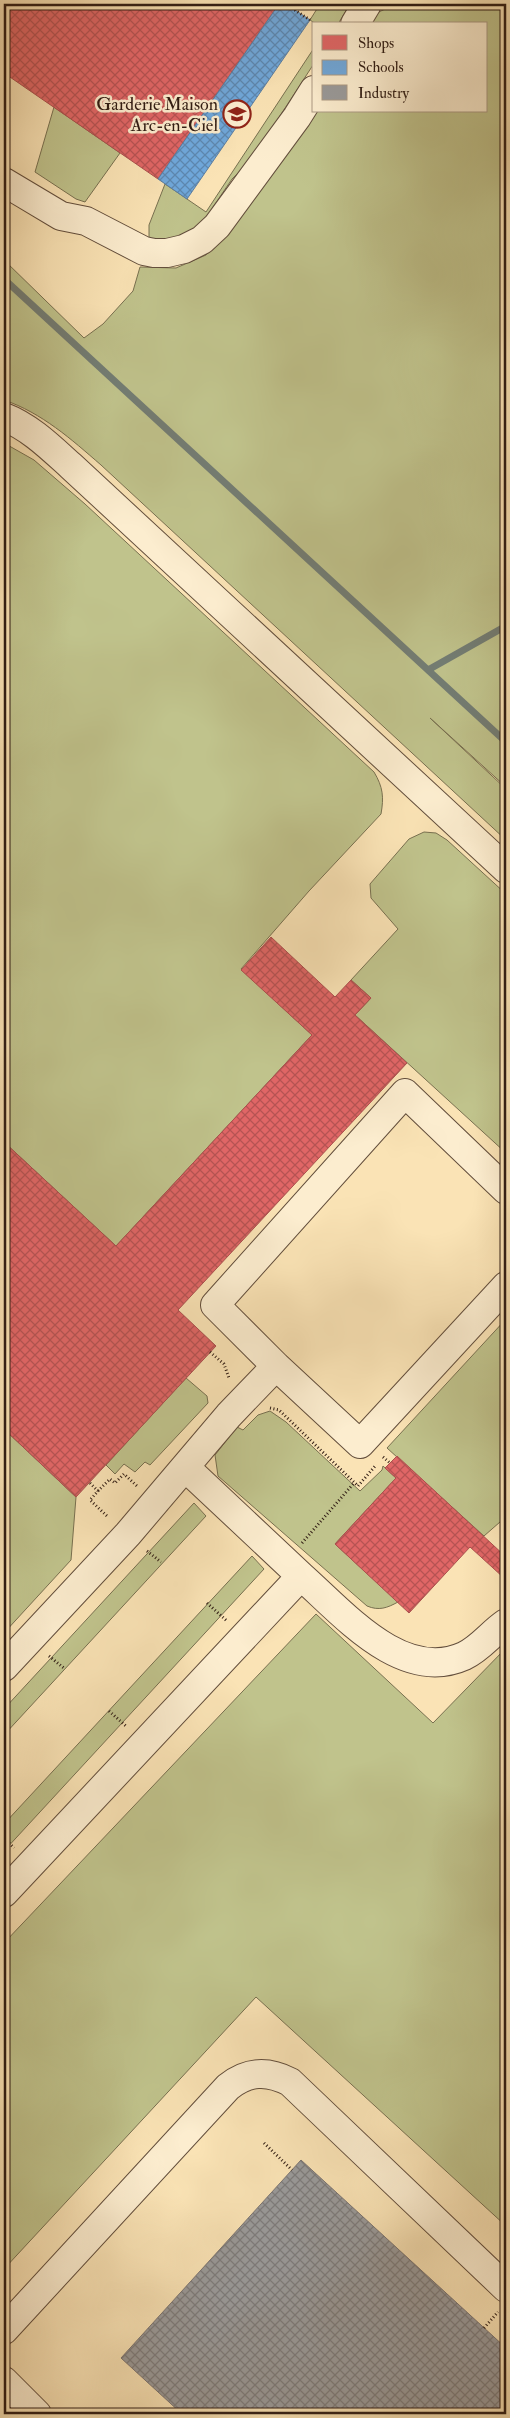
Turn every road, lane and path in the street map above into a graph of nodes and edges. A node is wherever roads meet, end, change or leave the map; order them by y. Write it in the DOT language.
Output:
graph roads {
  1 [pos="286,4"];
  2 [pos="367,4"];
  3 [pos="310,20"];
  4 [pos="356,22"];
  5 [pos="312,93"];
  6 [pos="4,182"];
  7 [pos="4,418"];
  8 [pos="506,868"];
  9 [pos="506,1190"];
  10 [pos="506,1286"];
  11 [pos="276,1366"];
  12 [pos="265,1409"];
  13 [pos="390,1464"];
  14 [pos="186,1468"];
  15 [pos="90,1483"];
  16 [pos="354,1483"];
  17 [pos="137,1486"];
  18 [pos="98,1491"];
  19 [pos="108,1517"];
  20 [pos="301,1544"];
  21 [pos="148,1552"];
  22 [pos="161,1562"];
  23 [pos="301,1576"];
  24 [pos="207,1603"];
  25 [pos="221,1616"];
  26 [pos="506,1624"];
  27 [pos="51,1657"];
  28 [pos="4,1666"];
  29 [pos="65,1669"];
  30 [pos="109,1711"];
  31 [pos="122,1722"];
  32 [pos="4,1838"];
  33 [pos="10,1844"];
  34 [pos="4,1893"];
  35 [pos="264,2143"];
  36 [pos="292,2170"];
  37 [pos="504,2298"];
  38 [pos="484,2328"];
  39 [pos="4,2330"];
  40 [pos="4,2381"];
  41 [pos="38,2414"];
  1 -- 3 [label="path"];
  2 -- 4 [label="lane"];
  5 -- 6 [label="lane"];
  7 -- 8 [label="lane"];
  9 -- 11 [label="lane"];
  10 -- 11 [label="lane"];
  11 -- 14 [label="lane"];
  12 -- 16 [label="path"];
  13 -- 16 [label="path"];
  14 -- 23 [label="lane"];
  14 -- 28 [label="lane"];
  15 -- 18 [label="path"];
  16 -- 20 [label="path"];
  17 -- 18 [label="path"];
  18 -- 19 [label="path"];
  21 -- 22 [label="path"];
  23 -- 26 [label="lane"];
  23 -- 34 [label="lane"];
  24 -- 25 [label="path"];
  27 -- 29 [label="path"];
  30 -- 31 [label="path"];
  32 -- 33 [label="path"];
  35 -- 36 [label="path"];
  37 -- 38 [label="path"];
  37 -- 39 [label="lane"];
  40 -- 41 [label="lane"];
}
